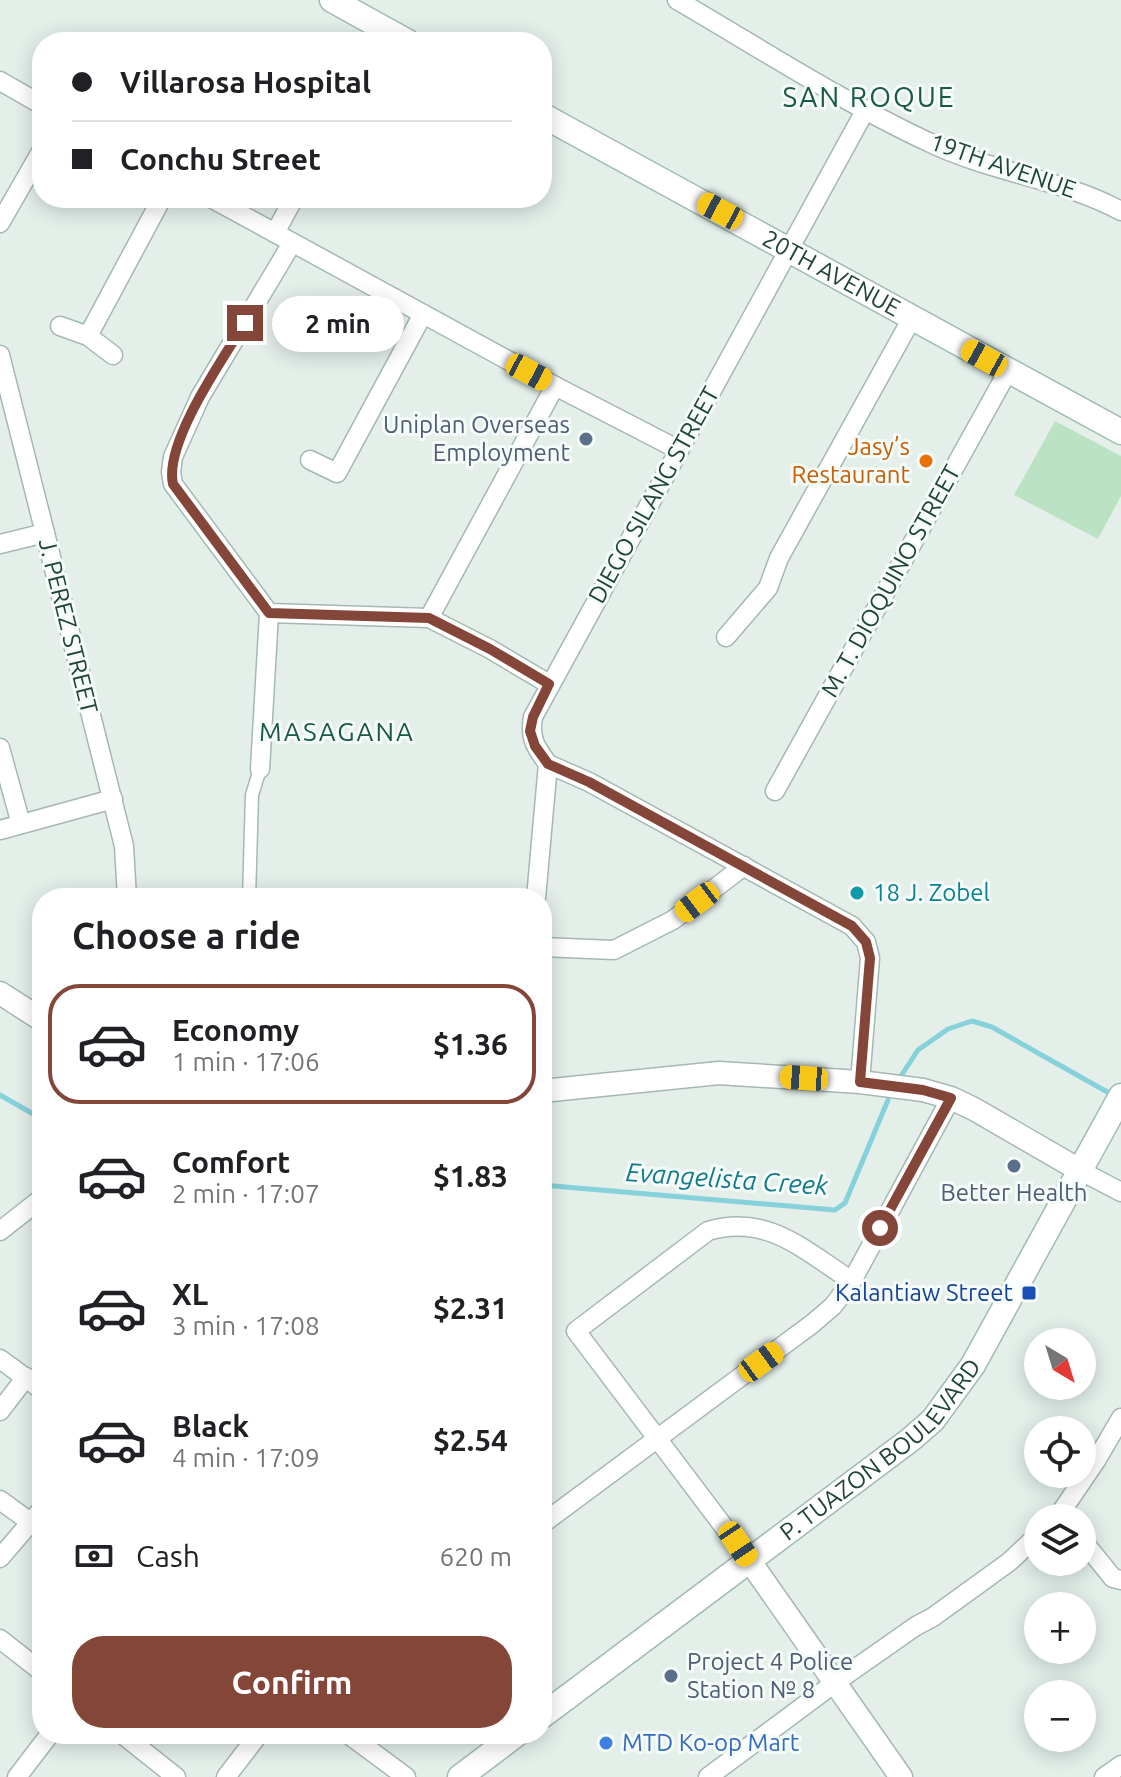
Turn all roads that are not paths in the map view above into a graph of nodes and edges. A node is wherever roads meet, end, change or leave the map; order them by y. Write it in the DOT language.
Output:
graph roads {
  1 [pos="332,0"];
  2 [pos="677,0"];
  3 [pos="376,32"];
  4 [pos="0,81"];
  5 [pos="32,99"];
  6 [pos="866,109"];
  7 [pos="552,120"];
  8 [pos="32,167"];
  9 [pos="157,208"];
  10 [pos="229,208"];
  11 [pos="289,208"];
  12 [pos="1121,211"];
  13 [pos="0,223"];
  14 [pos="275,233"];
  15 [pos="292,243"];
  16 [pos="790,249"];
  17 [pos="423,314"];
  18 [pos="912,318"];
  19 [pos="60,326"];
  20 [pos="88,336"];
  21 [pos="0,355"];
  22 [pos="113,355"];
  23 [pos="1008,371"];
  24 [pos="555,386"];
  25 [pos="1121,432"];
  26 [pos="679,450"];
  27 [pos="310,460"];
  28 [pos="45,533"];
  29 [pos="0,544"];
  30 [pos="269,613"];
  31 [pos="429,618"];
  32 [pos="726,637"];
  33 [pos="549,684"];
  34 [pos="0,748"];
  35 [pos="548,764"];
  36 [pos="260,769"];
  37 [pos="775,791"];
  38 [pos="113,799"];
  39 [pos="21,824"];
  40 [pos="0,830"];
  41 [pos="744,866"];
  42 [pos="126,888"];
  43 [pos="249,888"];
  44 [pos="537,888"];
  45 [pos="552,947"];
  46 [pos="0,993"];
  47 [pos="32,1014"];
  48 [pos="860,1082"];
  49 [pos="552,1090"];
  50 [pos="951,1098"];
  51 [pos="1117,1103"];
  52 [pos="1081,1171"];
  53 [pos="1121,1192"];
  54 [pos="32,1206"];
  55 [pos="0,1231"];
  56 [pos="852,1281"];
  57 [pos="0,1359"];
  58 [pos="26,1377"];
  59 [pos="32,1382"];
  60 [pos="0,1411"];
  61 [pos="1121,1418"];
  62 [pos="658,1437"];
  63 [pos="0,1500"];
  64 [pos="1068,1504"];
  65 [pos="32,1514"];
  66 [pos="552,1516"];
  67 [pos="32,1521"];
  68 [pos="1024,1548"];
  69 [pos="1096,1557"];
  70 [pos="0,1558"];
  71 [pos="749,1560"];
  72 [pos="1121,1580"];
  73 [pos="0,1639"];
  74 [pos="32,1664"];
  75 [pos="836,1682"];
  76 [pos="552,1708"];
  77 [pos="42,1744"];
  78 [pos="135,1744"];
  79 [pos="251,1744"];
  80 [pos="361,1744"];
  81 [pos="504,1744"];
  82 [pos="1121,1765"];
  83 [pos="17,1777"];
  84 [pos="176,1777"];
  85 [pos="226,1777"];
  86 [pos="406,1777"];
  87 [pos="460,1777"];
  88 [pos="708,1777"];
  89 [pos="901,1777"];
  90 [pos="1104,1777"];
  1 -- 3 [label="main road"];
  2 -- 6 [label="street, 19TH AVENUE"];
  4 -- 5 [label="street"];
  6 -- 12 [label="street, 19TH AVENUE"];
  6 -- 16 [label="street, DIEGO SILANG STREET"];
  7 -- 16 [label="main road, 20TH AVENUE"];
  8 -- 13 [label="street"];
  9 -- 20 [label="street"];
  10 -- 14 [label="street"];
  11 -- 14 [label="street"];
  14 -- 15 [label="street"];
  15 -- 17 [label="street"];
  15 -- 30 [label="street"];
  16 -- 18 [label="main road, 20TH AVENUE"];
  16 -- 26 [label="street, DIEGO SILANG STREET"];
  17 -- 24 [label="street"];
  17 -- 27 [label="street"];
  18 -- 23 [label="main road, 20TH AVENUE"];
  18 -- 32 [label="street"];
  19 -- 20 [label="street"];
  20 -- 22 [label="street"];
  21 -- 28 [label="street, J. PEREZ STREET"];
  23 -- 25 [label="main road, 20TH AVENUE"];
  23 -- 37 [label="street, M. T. DIOQUINO STREET"];
  24 -- 26 [label="street"];
  24 -- 31 [label="street"];
  26 -- 33 [label="street, DIEGO SILANG STREET"];
  28 -- 29 [label="street"];
  28 -- 38 [label="street, J. PEREZ STREET"];
  30 -- 31 [label="street"];
  30 -- 36 [label="street"];
  31 -- 33 [label="street"];
  33 -- 35 [label="street, DIEGO SILANG STREET"];
  34 -- 39 [label="street"];
  35 -- 41 [label="street"];
  35 -- 44 [label="street"];
  36 -- 43 [label="street"];
  38 -- 39 [label="street"];
  38 -- 42 [label="street, J. PEREZ STREET"];
  39 -- 40 [label="street"];
  41 -- 45 [label="street"];
  41 -- 48 [label="street"];
  46 -- 47 [label="street"];
  48 -- 49 [label="street"];
  48 -- 50 [label="street"];
  50 -- 52 [label="street"];
  50 -- 56 [label="street"];
  51 -- 52 [label="main road, P. TUAZON BOULEVARD"];
  52 -- 53 [label="street"];
  52 -- 71 [label="main road, P. TUAZON BOULEVARD"];
  54 -- 55 [label="street"];
  56 -- 62 [label="street"];
  56 -- 62 [label="street"];
  57 -- 58 [label="street"];
  58 -- 59 [label="street"];
  58 -- 60 [label="street"];
  61 -- 64 [label="street"];
  62 -- 66 [label="street"];
  62 -- 71 [label="street"];
  63 -- 65 [label="street"];
  67 -- 70 [label="street"];
  68 -- 75 [label="street"];
  69 -- 72 [label="street"];
  71 -- 75 [label="street"];
  71 -- 76 [label="main road, P. TUAZON BOULEVARD"];
  73 -- 74 [label="street"];
  75 -- 88 [label="street"];
  75 -- 89 [label="street"];
  77 -- 83 [label="street"];
  78 -- 84 [label="street"];
  79 -- 85 [label="street"];
  80 -- 86 [label="street"];
  81 -- 87 [label="main road"];
  82 -- 90 [label="street"];
}
